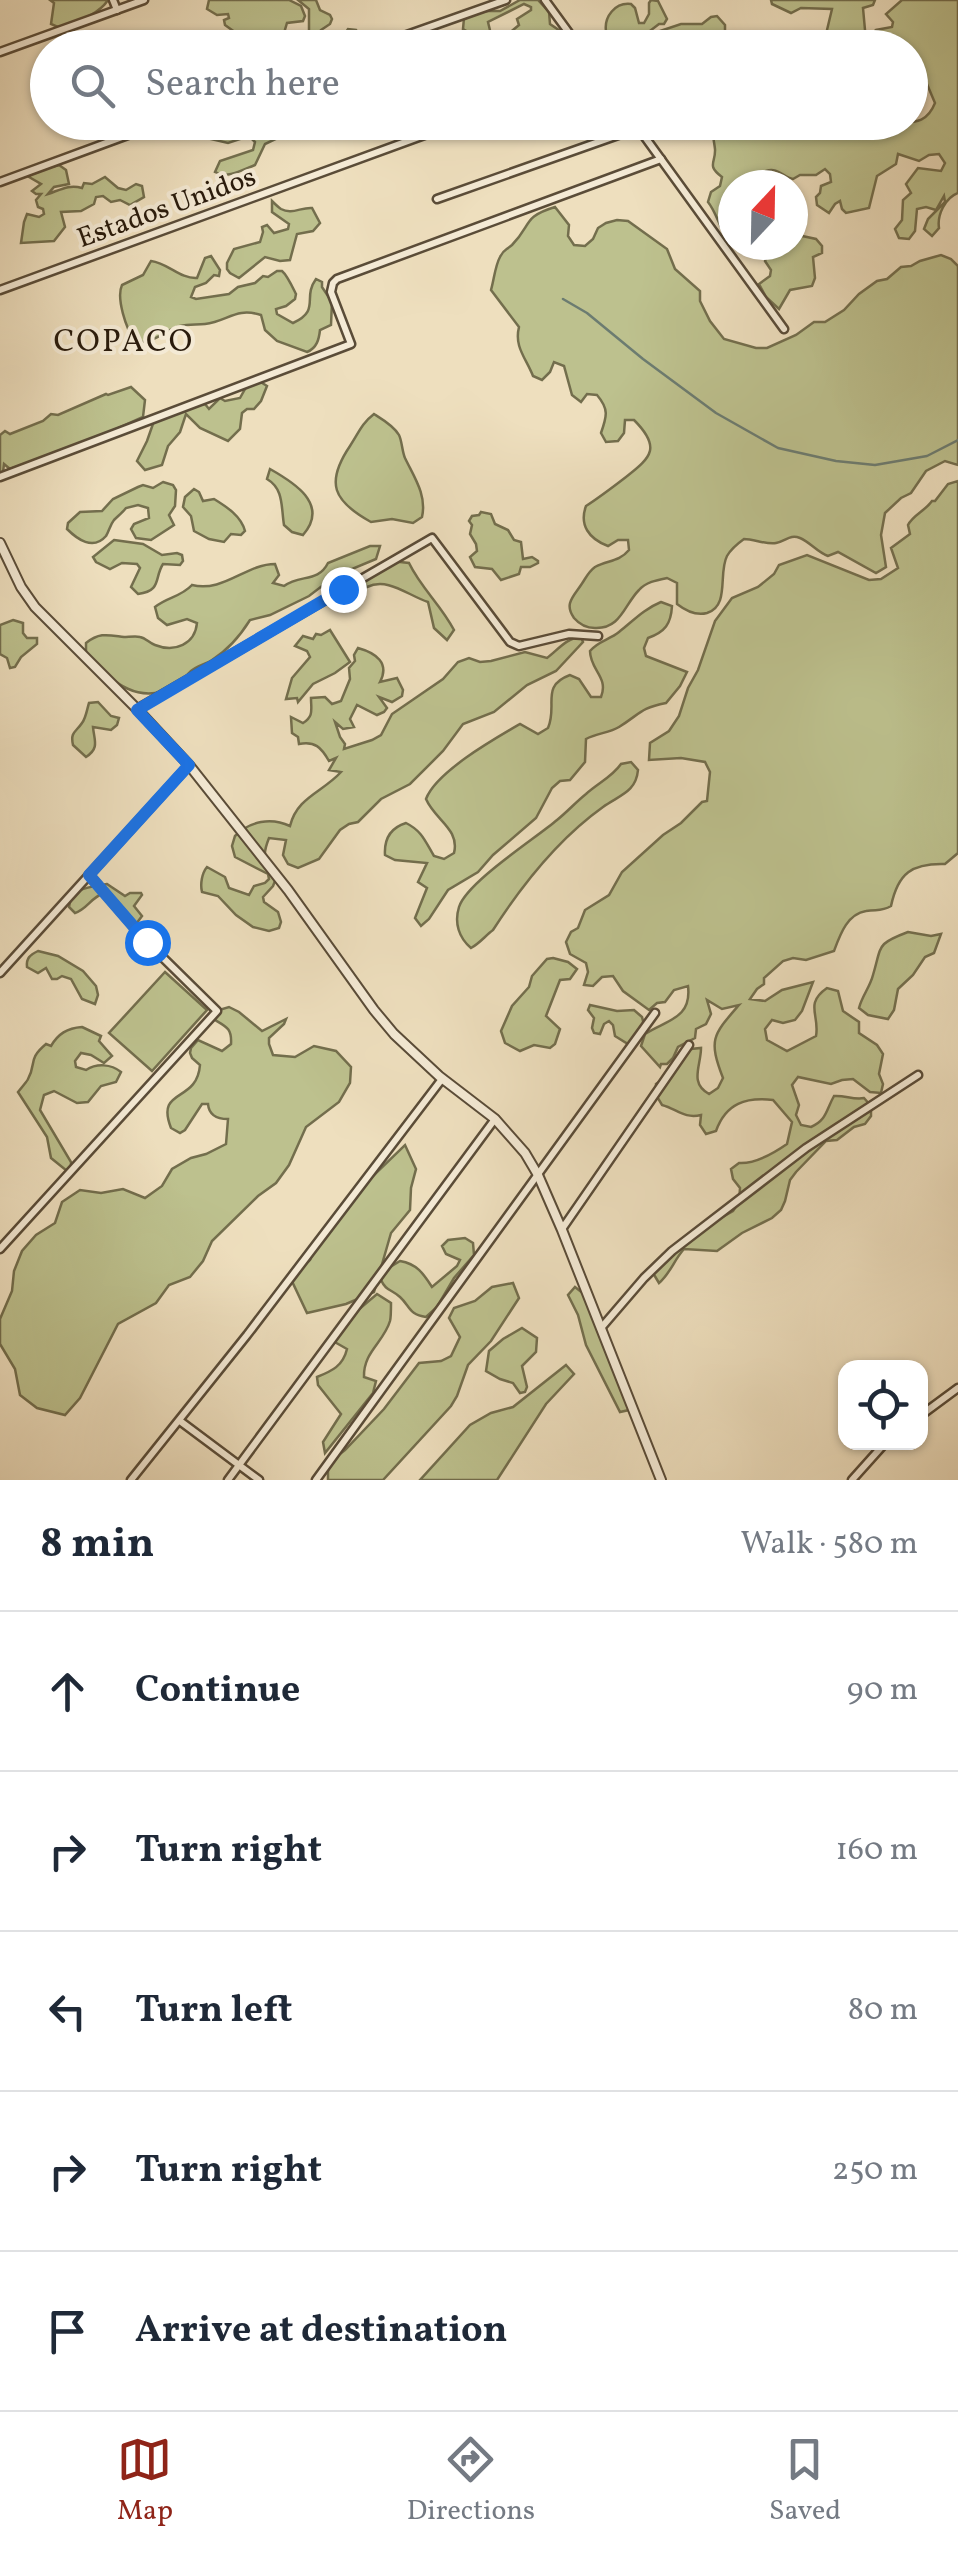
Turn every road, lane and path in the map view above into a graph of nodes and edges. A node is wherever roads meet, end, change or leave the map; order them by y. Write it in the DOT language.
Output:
graph roads {
  1 [pos="113,0"];
  2 [pos="144,0"];
  3 [pos="506,0"];
  4 [pos="545,0"];
  5 [pos="117,10"];
  6 [pos="61,30"];
  7 [pos="421,30"];
  8 [pos="567,30"];
  9 [pos="30,41"];
  10 [pos="0,52"];
  11 [pos="115,140"];
  12 [pos="411,140"];
  13 [pos="596,140"];
  14 [pos="647,140"];
  15 [pos="661,159"];
  16 [pos="0,182"];
  17 [pos="437,199"];
  18 [pos="0,290"];
  19 [pos="784,328"];
  20 [pos="0,477"];
  21 [pos="0,543"];
  22 [pos="598,636"];
  23 [pos="137,710"];
  24 [pos="189,765"];
  25 [pos="89,875"];
  26 [pos="0,974"];
  27 [pos="655,1013"];
  28 [pos="689,1045"];
  29 [pos="918,1076"];
  30 [pos="442,1079"];
  31 [pos="495,1119"];
  32 [pos="538,1175"];
  33 [pos="562,1230"];
  34 [pos="0,1249"];
  35 [pos="600,1329"];
  36 [pos="958,1388"];
  37 [pos="928,1410"];
  38 [pos="180,1420"];
  39 [pos="876,1450"];
  40 [pos="240,1464"];
  41 [pos="132,1480"];
  42 [pos="228,1480"];
  43 [pos="258,1480"];
  44 [pos="316,1480"];
  45 [pos="661,1480"];
  46 [pos="852,1480"];
  1 -- 5 [label="street"];
  2 -- 5 [label="street"];
  3 -- 7 [label="street"];
  4 -- 8 [label="street"];
  5 -- 6 [label="street"];
  9 -- 10 [label="street"];
  11 -- 16 [label="street"];
  12 -- 18 [label="street, Estados Unidos"];
  13 -- 17 [label="street"];
  14 -- 15 [label="street"];
  15 -- 19 [label="street"];
  15 -- 20 [label="street"];
  21 -- 23 [label="street"];
  22 -- 23 [label="street"];
  23 -- 24 [label="street"];
  24 -- 25 [label="street"];
  24 -- 30 [label="street"];
  25 -- 26 [label="street"];
  25 -- 34 [label="street"];
  27 -- 32 [label="street"];
  28 -- 33 [label="street"];
  29 -- 35 [label="street"];
  30 -- 31 [label="street"];
  30 -- 38 [label="street"];
  31 -- 32 [label="street"];
  31 -- 40 [label="street"];
  32 -- 33 [label="street"];
  32 -- 44 [label="street"];
  33 -- 35 [label="street"];
  35 -- 45 [label="street"];
  36 -- 37 [label="street"];
  38 -- 40 [label="street"];
  38 -- 41 [label="street"];
  39 -- 46 [label="street"];
  40 -- 42 [label="street"];
  40 -- 43 [label="street"];
}
